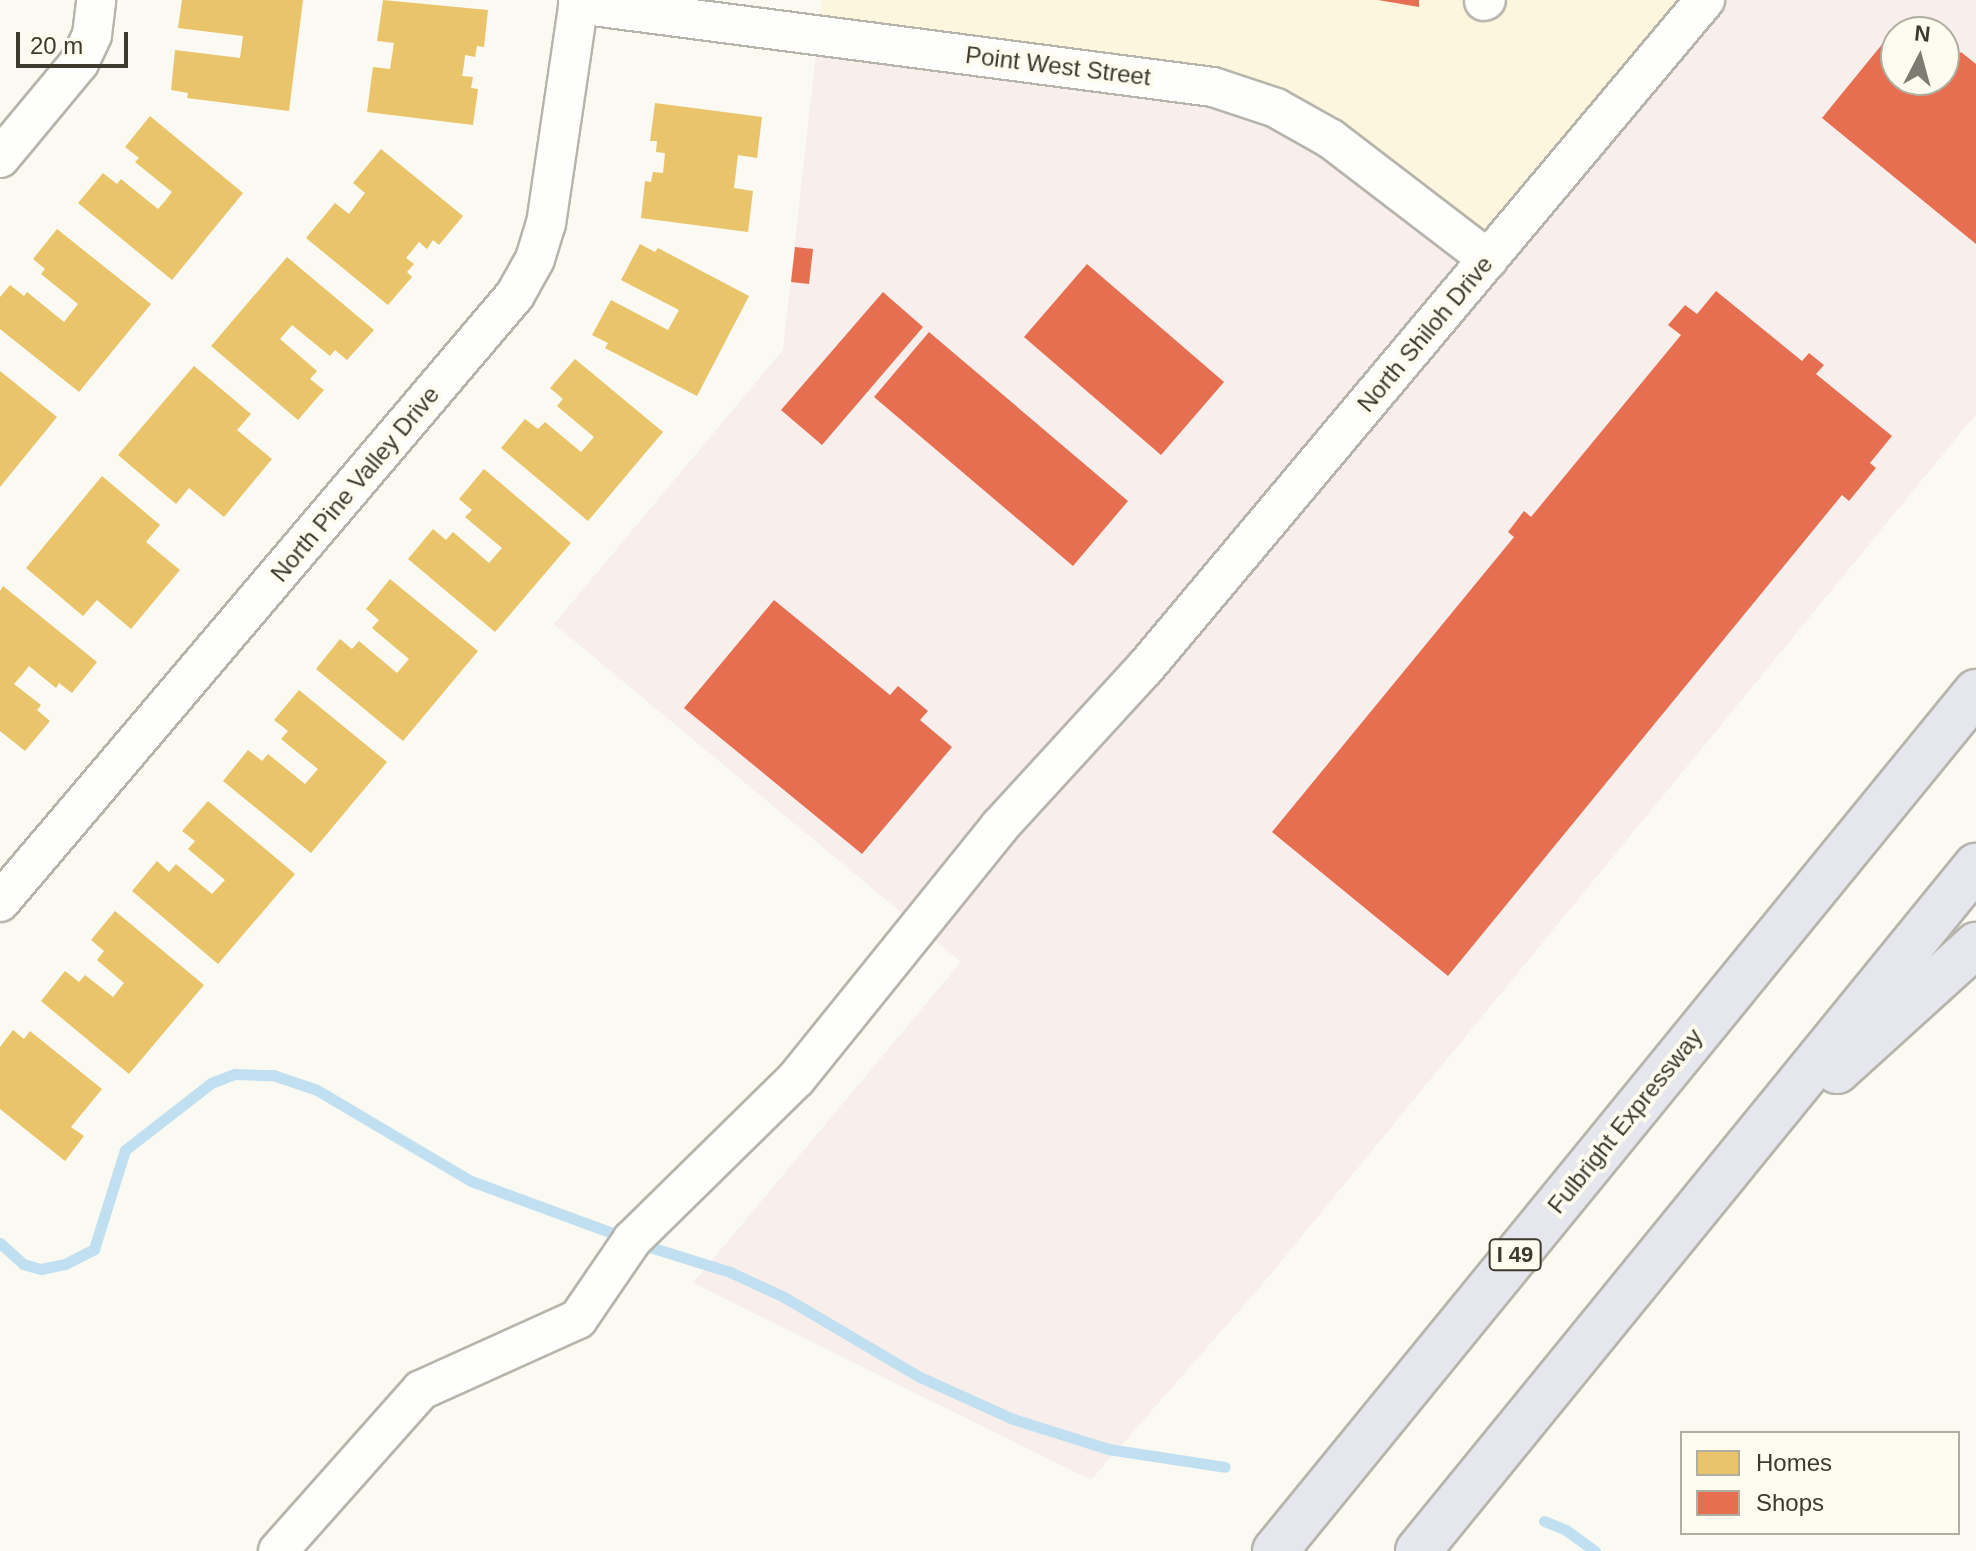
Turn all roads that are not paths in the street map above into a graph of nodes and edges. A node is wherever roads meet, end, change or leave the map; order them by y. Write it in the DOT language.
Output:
graph roads {
  1 [pos="96,0"];
  2 [pos="1705,0"];
  3 [pos="578,2"];
  4 [pos="0,158"];
  5 [pos="1488,259"];
  6 [pos="1976,692"];
  7 [pos="1976,866"];
  8 [pos="0,902"];
  9 [pos="1976,945"];
  10 [pos="1731,1167"];
  11 [pos="278,1551"];
  12 [pos="1275,1551"];
  13 [pos="1418,1551"];
  1 -- 4 [label="street"];
  2 -- 5 [label="street, North Shiloh Drive"];
  3 -- 5 [label="street, Point West Street"];
  3 -- 8 [label="street, North Pine Valley Drive"];
  5 -- 11 [label="street, North Shiloh Drive"];
  6 -- 12 [label="highway, Fulbright Expressway / I 49"];
  7 -- 10 [label="highway"];
  9 -- 10 [label="highway"];
  10 -- 13 [label="highway"];
}
